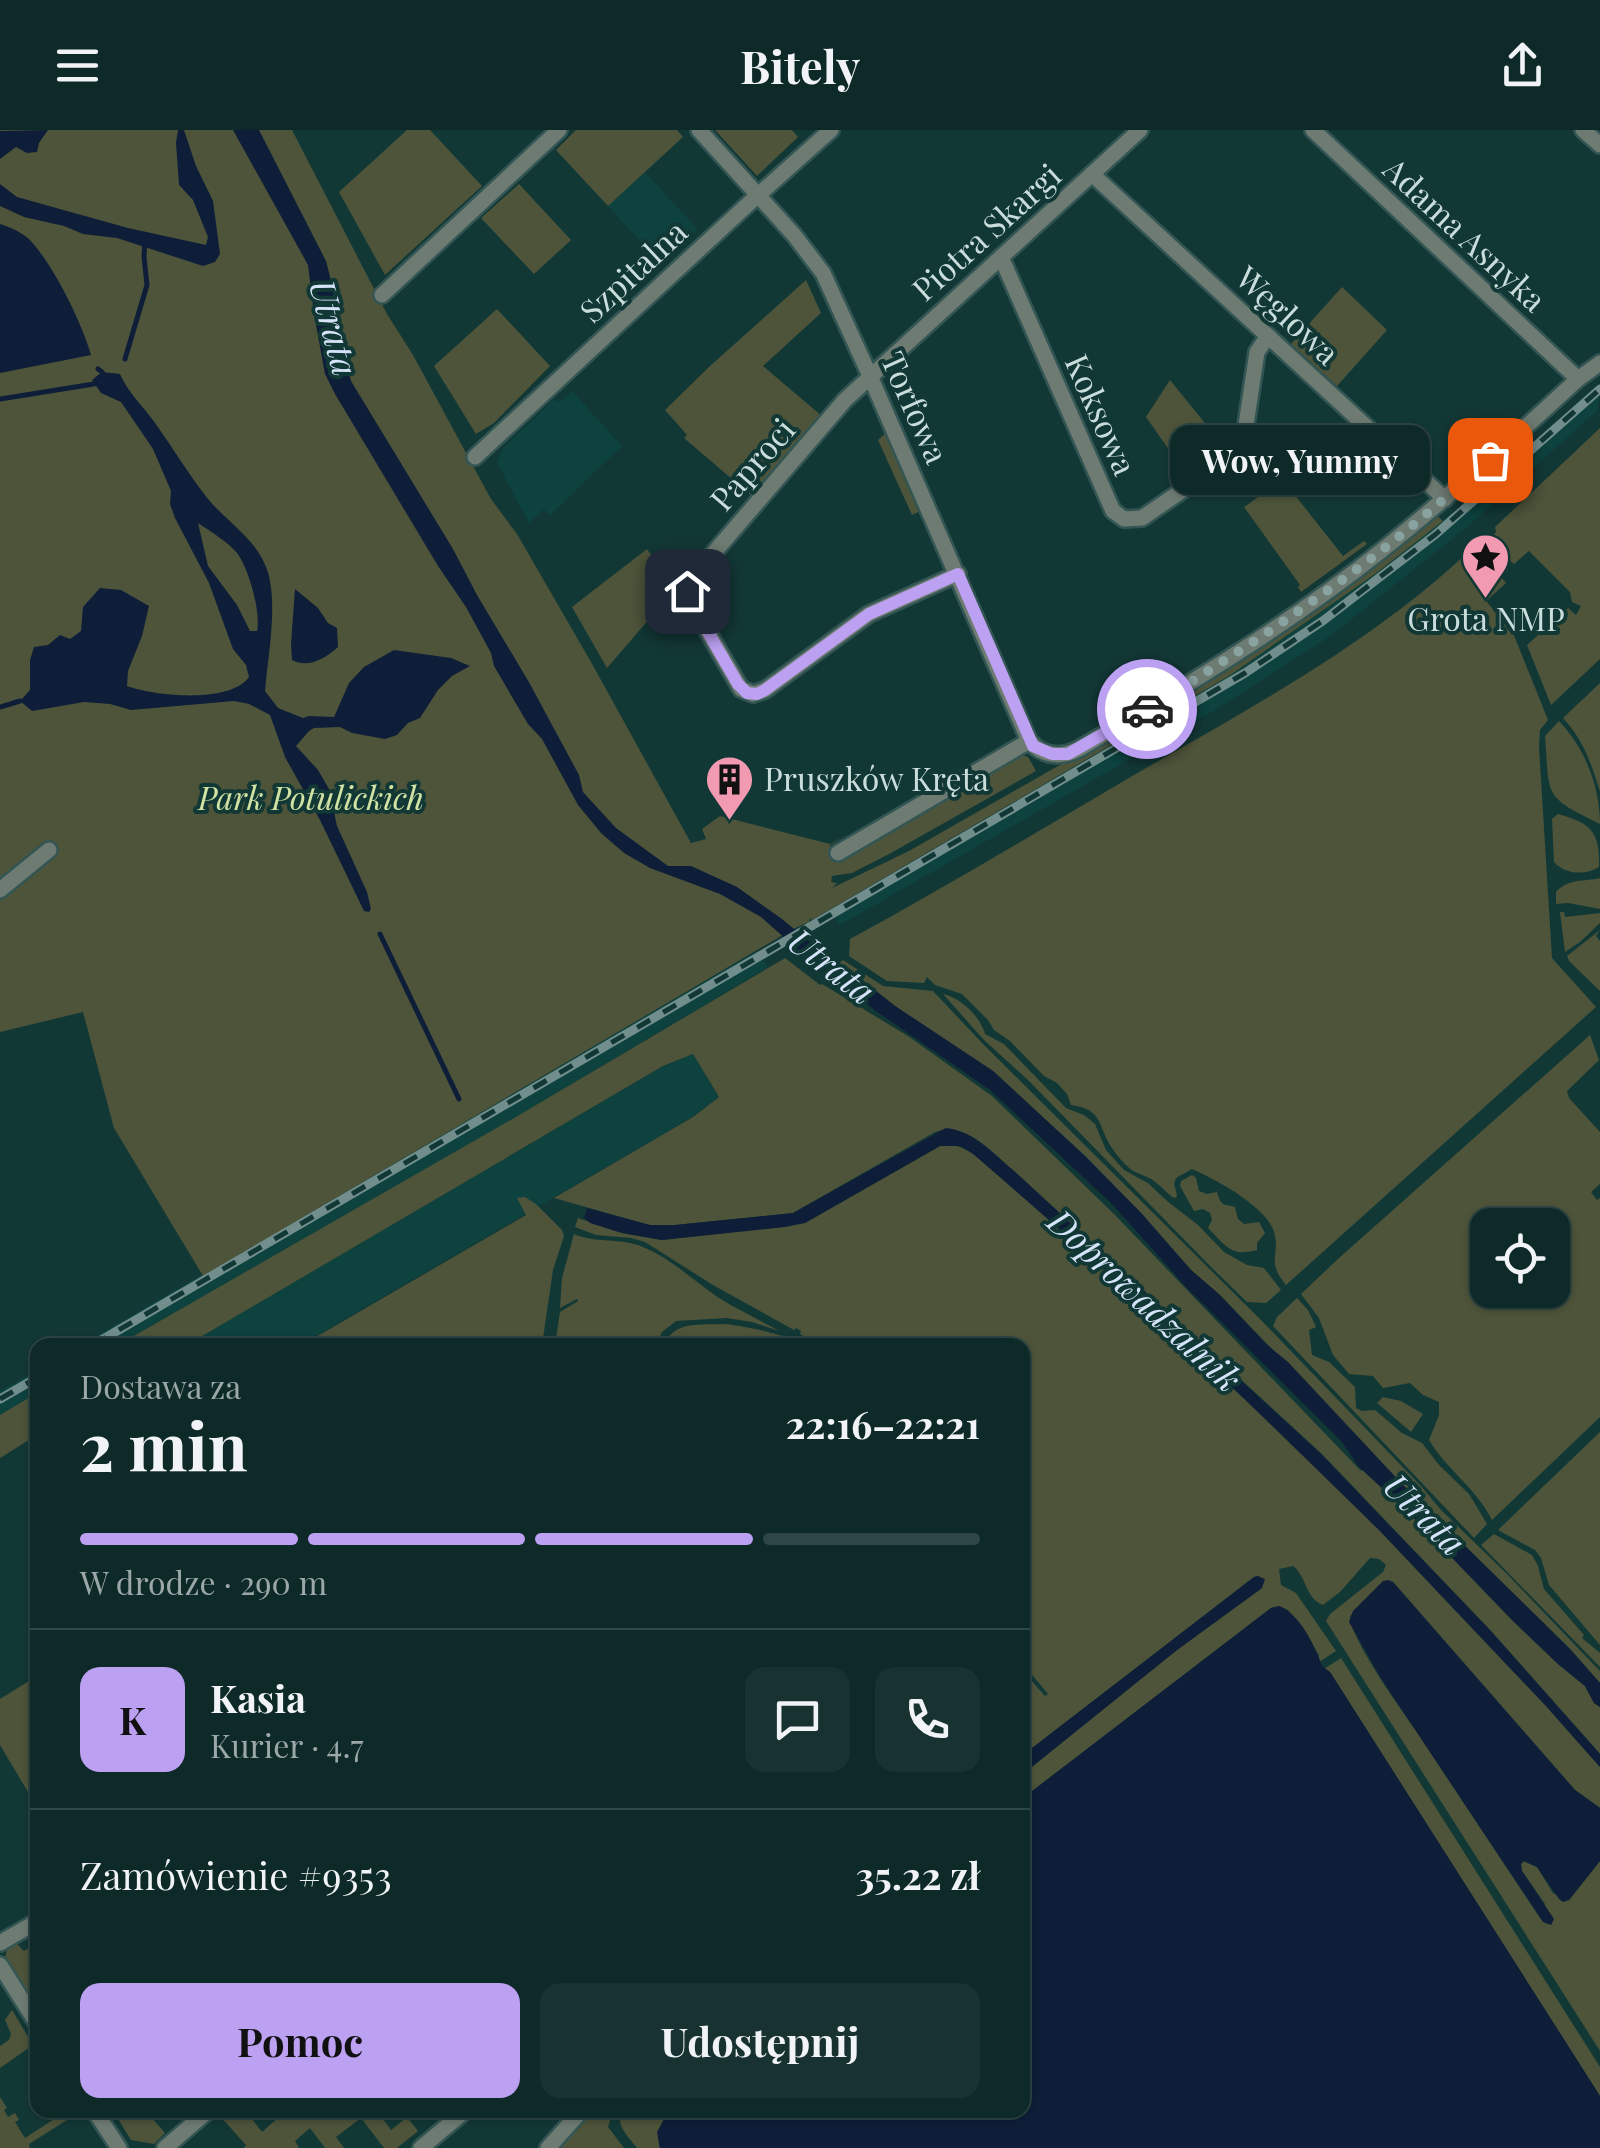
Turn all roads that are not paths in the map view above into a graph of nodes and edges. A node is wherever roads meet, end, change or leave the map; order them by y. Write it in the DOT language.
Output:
graph roads {
  1 [pos="559,130"];
  2 [pos="698,130"];
  3 [pos="832,130"];
  4 [pos="1140,130"];
  5 [pos="1313,130"];
  6 [pos="1583,130"];
  7 [pos="1600,145"];
  8 [pos="1092,174"];
  9 [pos="758,196"];
  10 [pos="1001,257"];
  11 [pos="382,294"];
  12 [pos="1268,336"];
  13 [pos="1600,363"];
  14 [pos="870,376"];
  15 [pos="1578,380"];
  16 [pos="475,457"];
  17 [pos="1444,498"];
  18 [pos="958,574"];
  19 [pos="1029,741"];
  20 [pos="48,850"];
  21 [pos="838,853"];
  22 [pos="0,890"];
  23 [pos="30,1926"];
  24 [pos="0,1944"];
  25 [pos="0,1965"];
  26 [pos="30,2012"];
  27 [pos="99,2118"];
  28 [pos="199,2118"];
  29 [pos="457,2118"];
  30 [pos="575,2118"];
  31 [pos="119,2148"];
  32 [pos="166,2148"];
  33 [pos="421,2148"];
  34 [pos="548,2148"];
  1 -- 11 [label="street"];
  2 -- 9 [label="street, Torfowa"];
  3 -- 9 [label="street, Szpitalna"];
  4 -- 8 [label="street, Piotra Skargi"];
  5 -- 15 [label="street, Adama Asnyka"];
  6 -- 7 [label="street"];
  8 -- 10 [label="street, Piotra Skargi"];
  8 -- 12 [label="street, Węglowa"];
  9 -- 14 [label="street, Torfowa"];
  9 -- 16 [label="street, Szpitalna"];
  10 -- 12 [label="street, Koksowa"];
  10 -- 14 [label="street, Piotra Skargi"];
  12 -- 17 [label="street, Węglowa"];
  13 -- 15 [label="street"];
  14 -- 18 [label="street, Torfowa"];
  14 -- 18 [label="street, Paproci"];
  15 -- 17 [label="street"];
  17 -- 19 [label="street"];
  18 -- 19 [label="street, Torfowa"];
  19 -- 21 [label="street"];
  20 -- 22 [label="street"];
  23 -- 24 [label="street"];
  25 -- 26 [label="street"];
  27 -- 31 [label="street"];
  28 -- 32 [label="street"];
  29 -- 33 [label="street"];
  30 -- 34 [label="street"];
}
